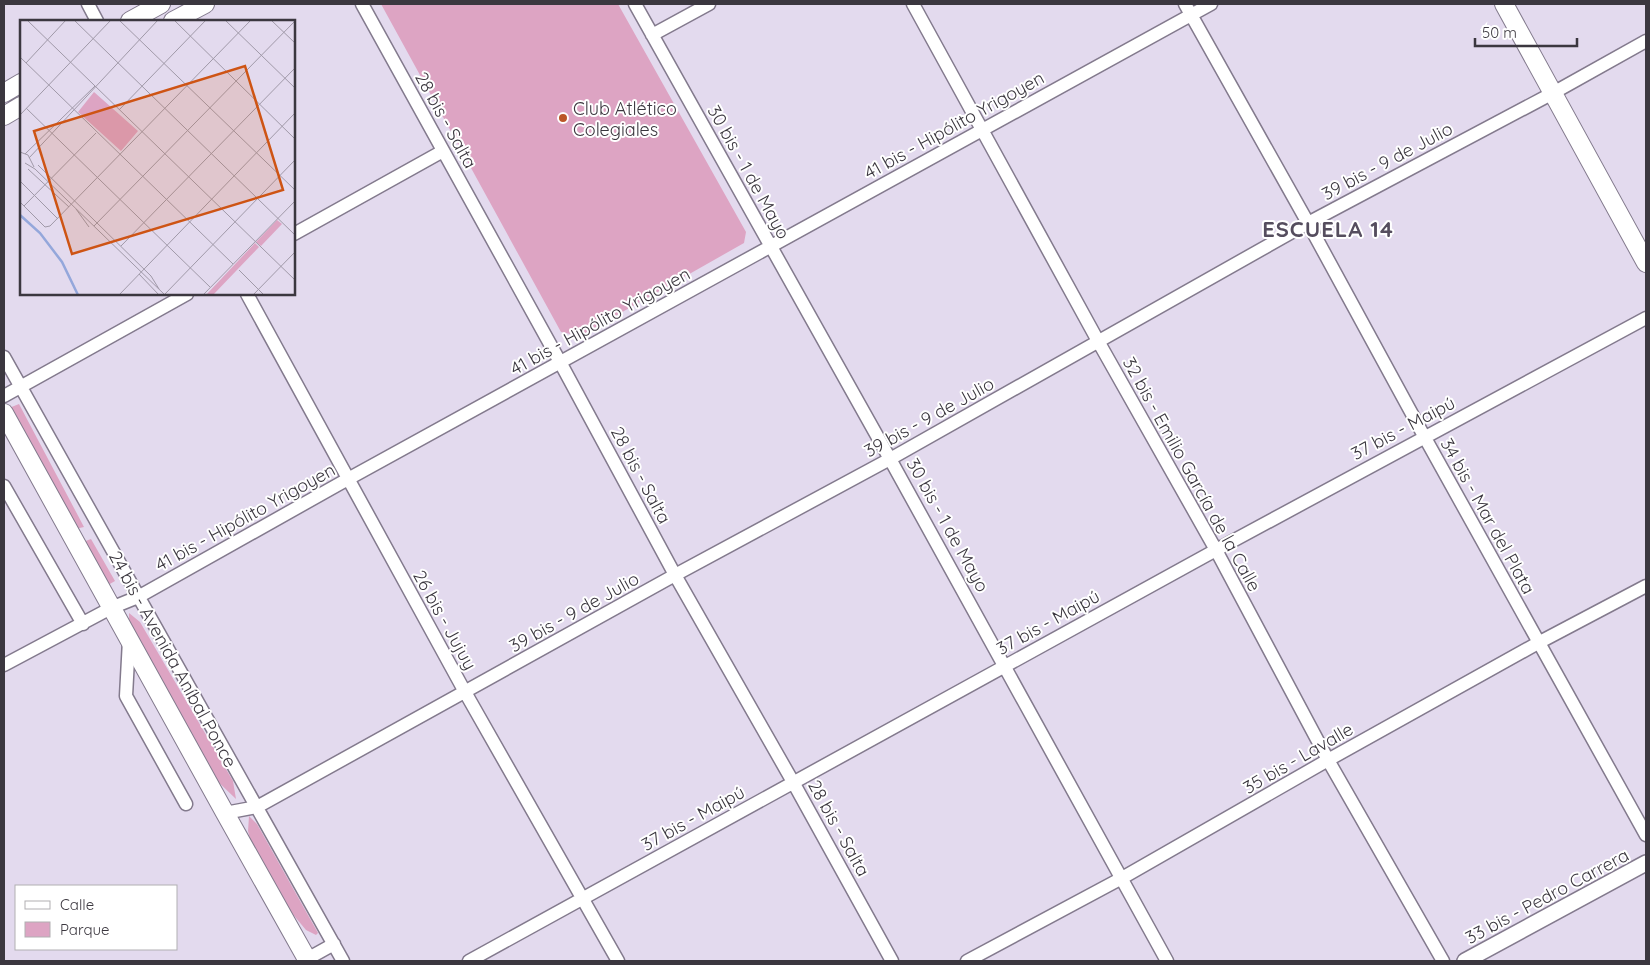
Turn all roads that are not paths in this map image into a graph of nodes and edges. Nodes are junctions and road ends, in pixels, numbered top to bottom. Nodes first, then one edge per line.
1 (88, 4) edge
2 (161, 4) edge
3 (205, 4) edge
4 (362, 4) edge
5 (635, 4) edge
6 (709, 4) edge
7 (913, 4) edge
8 (1211, 4) edge
9 (1504, 4) edge
10 (1188, 9) edge
11 (96, 20) edge
12 (132, 20) edge
13 (175, 20) edge
14 (652, 35) junction
15 (1646, 41) edge
16 (20, 84) edge
17 (4, 93) edge
18 (1553, 93) junction
19 (20, 107) edge
20 (4, 116) edge
21 (981, 131) junction
22 (443, 151) junction
23 (1308, 222) junction
24 (295, 233) edge
25 (771, 247) junction
26 (1646, 263) edge
27 (185, 295) edge
28 (248, 295) edge
29 (1646, 318) edge
30 (1098, 341) junction
31 (4, 357) edge
32 (560, 362) junction
33 (21, 388) junction
34 (4, 396) edge
35 (4, 413) edge
36 (1424, 436) junction
37 (890, 459) junction
38 (348, 479) junction
39 (4, 486) edge
40 (1216, 550) junction
41 (675, 575) junction
42 (1646, 586) edge
43 (138, 597) junction
44 (111, 608) junction
45 (82, 624) junction
46 (129, 640) junction
47 (1538, 643) junction
48 (4, 665) edge
49 (1006, 666) junction
50 (465, 692) junction
51 (1328, 760) junction
52 (793, 782) junction
53 (186, 804) dead end
54 (257, 807) junction
55 (224, 813) junction
56 (1646, 835) edge
57 (1646, 863) edge
58 (1122, 878) junction
59 (583, 899) junction
60 (334, 944) junction
61 (308, 960) edge
62 (344, 961) edge
63 (469, 961) edge
64 (618, 961) edge
65 (892, 961) edge
66 (967, 961) edge
67 (1167, 961) edge
68 (1442, 961) edge
69 (1465, 961) edge

1 - 11 street
2 - 12 main road
3 - 13 main road
4 - 22 street, 28 bis - Salta
5 - 14 street, 30 bis - 1 de Mayo
6 - 14 street
7 - 21 street, 32 bis - Emilio García de la Calle
8 - 10 street, 41 bis - Hipólito Yrigoyen
9 - 18 main road
10 - 21 street, 41 bis - Hipólito Yrigoyen
10 - 23 street, 34 bis - Mar del Plata
14 - 25 street, 30 bis - 1 de Mayo
15 - 18 street, 39 bis - 9 de Julio
16 - 17 main road
18 - 23 street, 39 bis - 9 de Julio
18 - 26 main road
19 - 20 main road
21 - 25 street, 41 bis - Hipólito Yrigoyen
21 - 30 street, 32 bis - Emilio García de la Calle
22 - 24 street
22 - 32 street, 28 bis - Salta
23 - 30 street, 39 bis - 9 de Julio
23 - 36 street, 34 bis - Mar del Plata
25 - 32 street, 41 bis - Hipólito Yrigoyen
25 - 37 street, 30 bis - 1 de Mayo
27 - 33 street
28 - 38 street, 26 bis - Jujuy
29 - 36 street, 37 bis - Maipú
30 - 37 street, 39 bis - 9 de Julio
30 - 40 street, 32 bis - Emilio García de la Calle
31 - 33 street, 24 bis - Avenida Aníbal Ponce
32 - 38 street, 41 bis - Hipólito Yrigoyen
32 - 41 street, 28 bis - Salta
33 - 34 street
33 - 43 street, 24 bis - Avenida Aníbal Ponce
35 - 44 main road, 24 bis - Avenida Aníbal Ponce
36 - 40 street, 37 bis - Maipú
36 - 47 street, 34 bis - Mar del Plata
37 - 41 street, 39 bis - 9 de Julio
37 - 49 street, 30 bis - 1 de Mayo
38 - 43 street, 41 bis - Hipólito Yrigoyen
38 - 50 street, 26 bis - Jujuy
39 - 45 street
40 - 49 street, 37 bis - Maipú
40 - 51 street, 32 bis - Emilio García de la Calle
41 - 50 street, 39 bis - 9 de Julio
41 - 52 street, 28 bis - Salta
42 - 47 street, 35 bis - Lavalle
43 - 44 street, 41 bis - Hipólito Yrigoyen
43 - 54 street, 24 bis - Avenida Aníbal Ponce
44 - 45 street, 41 bis - Hipólito Yrigoyen
44 - 46 main road, 24 bis - Avenida Aníbal Ponce
45 - 48 street, 41 bis - Hipólito Yrigoyen
46 - 53 street, 24 bis - Avenida Aníbal Ponce
46 - 55 main road, 24 bis - Avenida Aníbal Ponce
47 - 51 street, 35 bis - Lavalle
47 - 56 street, 34 bis - Mar del Plata
49 - 52 street, 37 bis - Maipú
49 - 58 street, 30 bis - 1 de Mayo
50 - 54 street, 39 bis - 9 de Julio
50 - 59 street, 26 bis - Jujuy
51 - 58 street, 35 bis - Lavalle
51 - 68 street, 32 bis - Emilio García de la Calle
52 - 59 street, 37 bis - Maipú
52 - 65 street, 28 bis - Salta
54 - 55 street, 39 bis - 9 de Julio
54 - 60 street, 24 bis - Avenida Aníbal Ponce
55 - 61 main road, 24 bis - Avenida Aníbal Ponce
57 - 69 street, 33 bis - Pedro Carrera
58 - 66 street, 35 bis - Lavalle
58 - 67 street, 30 bis - 1 de Mayo
59 - 63 street, 37 bis - Maipú
59 - 64 street, 26 bis - Jujuy
60 - 61 street
60 - 62 street, 24 bis - Avenida Aníbal Ponce

